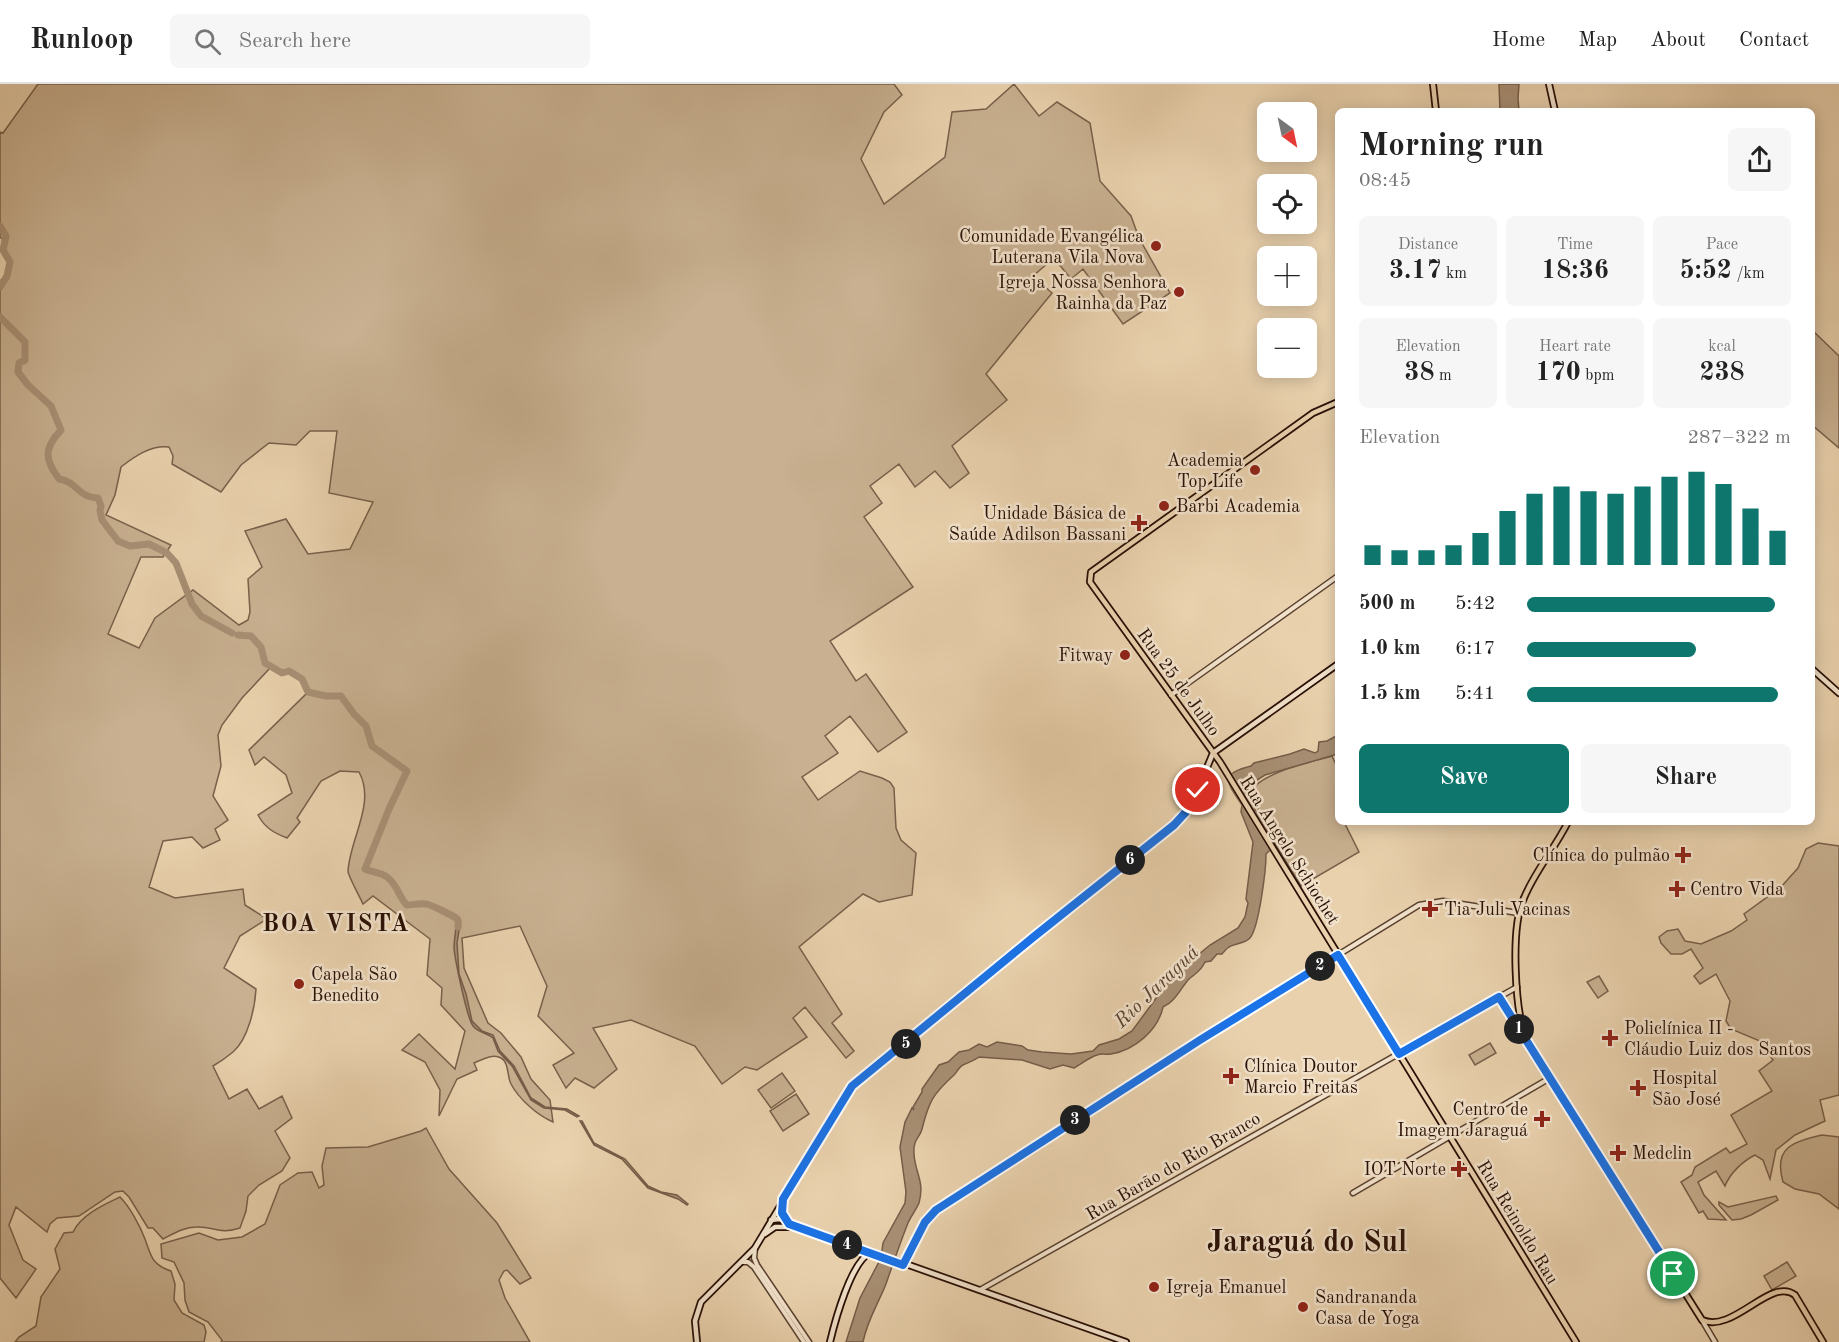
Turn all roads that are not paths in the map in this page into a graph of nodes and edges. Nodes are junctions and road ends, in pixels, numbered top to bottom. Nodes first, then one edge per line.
1 (1433, 84) edge
2 (1550, 84) edge
3 (1436, 108) edge
4 (1554, 108) edge
5 (1335, 403) edge
6 (1335, 578) edge
7 (1335, 666) edge
8 (1815, 672) edge
9 (1839, 693) edge
10 (1171, 695) junction
11 (1214, 753) junction
12 (1566, 825) edge
13 (1518, 914) junction
14 (1338, 955) junction
15 (1518, 986) junction
16 (1499, 997) junction
17 (1526, 1040) junction
18 (1399, 1054) junction
19 (1550, 1078) junction
20 (1450, 1137) junction
21 (1353, 1194) dead end
22 (783, 1199) junction
23 (771, 1220) junction
24 (789, 1224) junction
25 (799, 1228) junction
26 (760, 1239) junction
27 (851, 1246) junction
28 (755, 1248) junction
29 (872, 1254) junction
30 (859, 1262) junction
31 (741, 1263) junction
32 (901, 1264) junction
33 (998, 1281) junction
34 (978, 1291) junction
35 (994, 1296) junction
36 (1702, 1320) junction
37 (697, 1342) edge
38 (804, 1342) edge
39 (809, 1342) edge
40 (830, 1342) edge
41 (1126, 1342) edge
42 (1576, 1342) edge
43 (1715, 1342) edge
44 (1823, 1342) edge

1 - 3 main road
2 - 4 main road
5 - 10 main road, Rua 25 de Julho
6 - 10 street
7 - 11 main road
8 - 9 main road
10 - 11 main road, Rua 25 de Julho
11 - 14 main road, Rua Angelo Schiochet
11 - 22 main road, Rua 25 de Julho
12 - 13 main road
13 - 14 street
13 - 15 main road
14 - 18 main road, Rua Angelo Schiochet
14 - 32 street
15 - 16 street, Rua Barão do Rio Branco
15 - 17 main road
16 - 17 street
16 - 18 street, Rua Barão do Rio Branco
17 - 19 main road
18 - 20 main road, Rua Reinoldo Rau
18 - 33 street, Rua Barão do Rio Branco
19 - 20 street
19 - 36 main road
20 - 21 street
20 - 42 main road, Rua Reinoldo Rau
22 - 23 main road, Rua 25 de Julho
22 - 24 main road
23 - 24 main road
23 - 26 main road, Rua 25 de Julho
24 - 25 main road
25 - 26 main road
25 - 27 main road
26 - 28 main road, Rua 25 de Julho
27 - 29 main road
27 - 30 main road
28 - 31 main road, Rua 25 de Julho
28 - 39 street
29 - 30 main road
29 - 32 main road
30 - 40 main road
31 - 37 main road, Rua 25 de Julho
31 - 38 street
32 - 34 main road
33 - 34 street, Rua Barão do Rio Branco
33 - 35 street
34 - 35 main road
35 - 41 main road
36 - 43 street
36 - 44 main road

